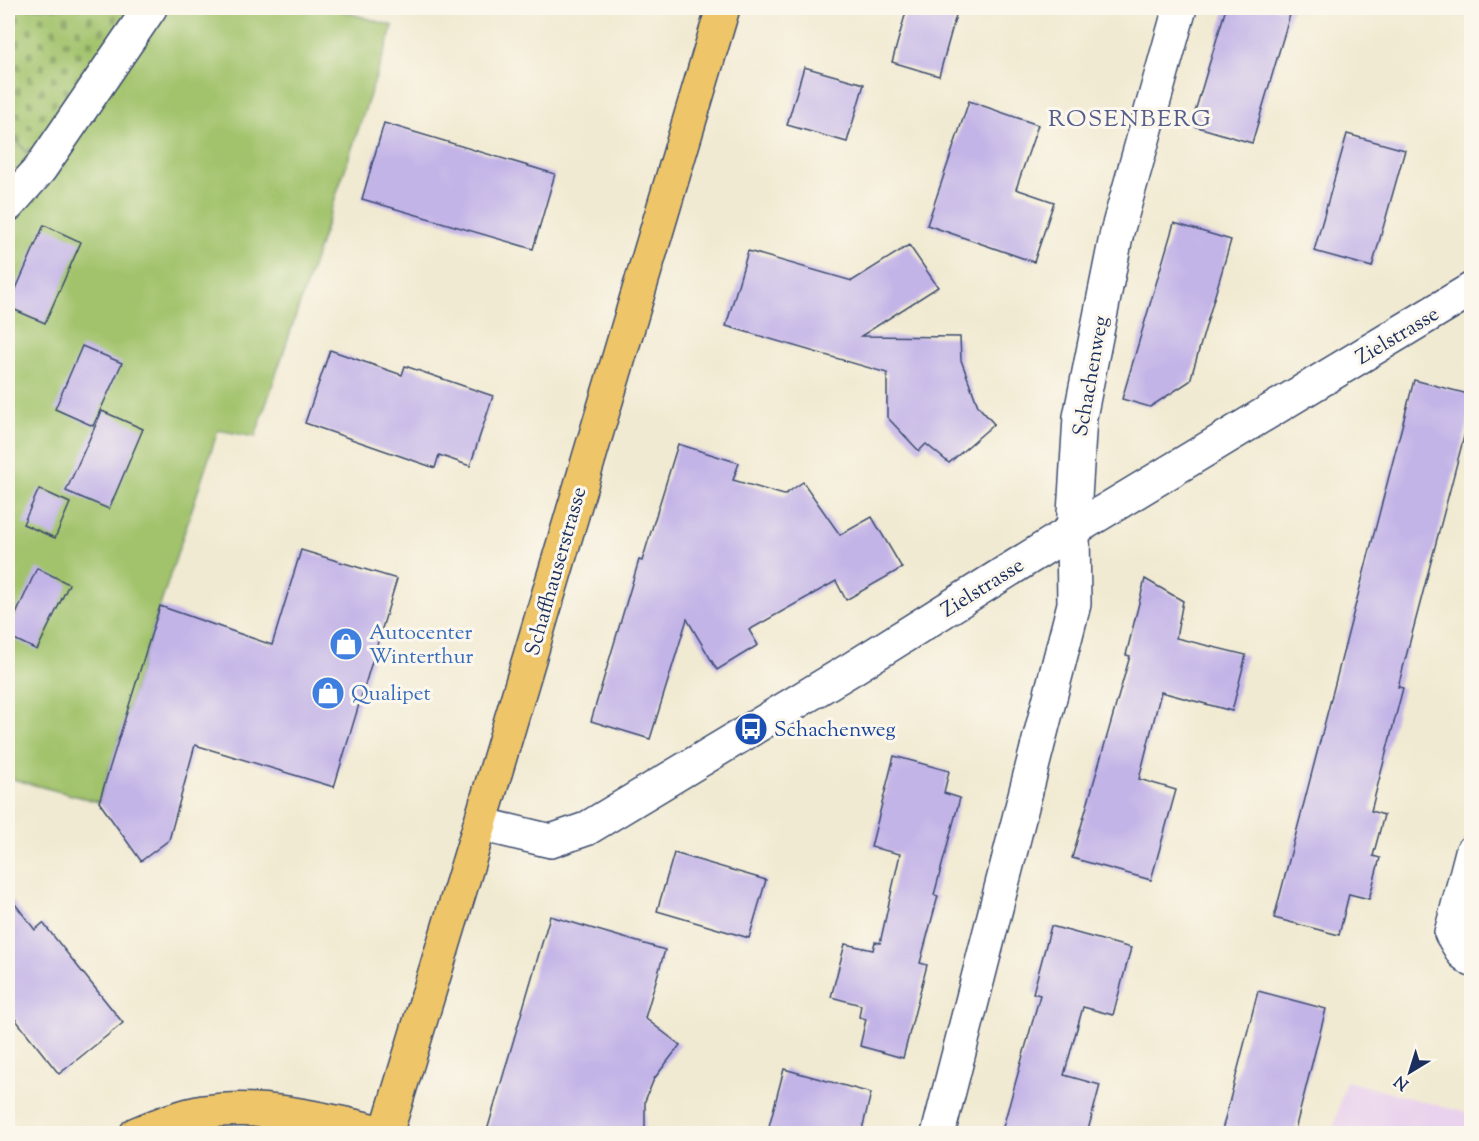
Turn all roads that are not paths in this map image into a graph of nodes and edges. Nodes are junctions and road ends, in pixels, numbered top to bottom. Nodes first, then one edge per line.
1 (150, 8) edge
2 (723, 8) edge
3 (1180, 8) edge
4 (8, 205) edge
5 (1472, 289) edge
6 (1073, 530) junction
7 (480, 824) junction
8 (1472, 852) edge
9 (1472, 960) edge
10 (386, 1133) edge
11 (136, 1134) edge
12 (938, 1134) edge

1 - 4 street
2 - 7 main road, Schaffhauserstrasse
3 - 6 street, Schachenweg
5 - 6 street, Zielstrasse
6 - 7 street, Zielstrasse
6 - 12 street, Schachenweg
7 - 10 main road, Schaffhauserstrasse
8 - 9 street
10 - 11 main road

